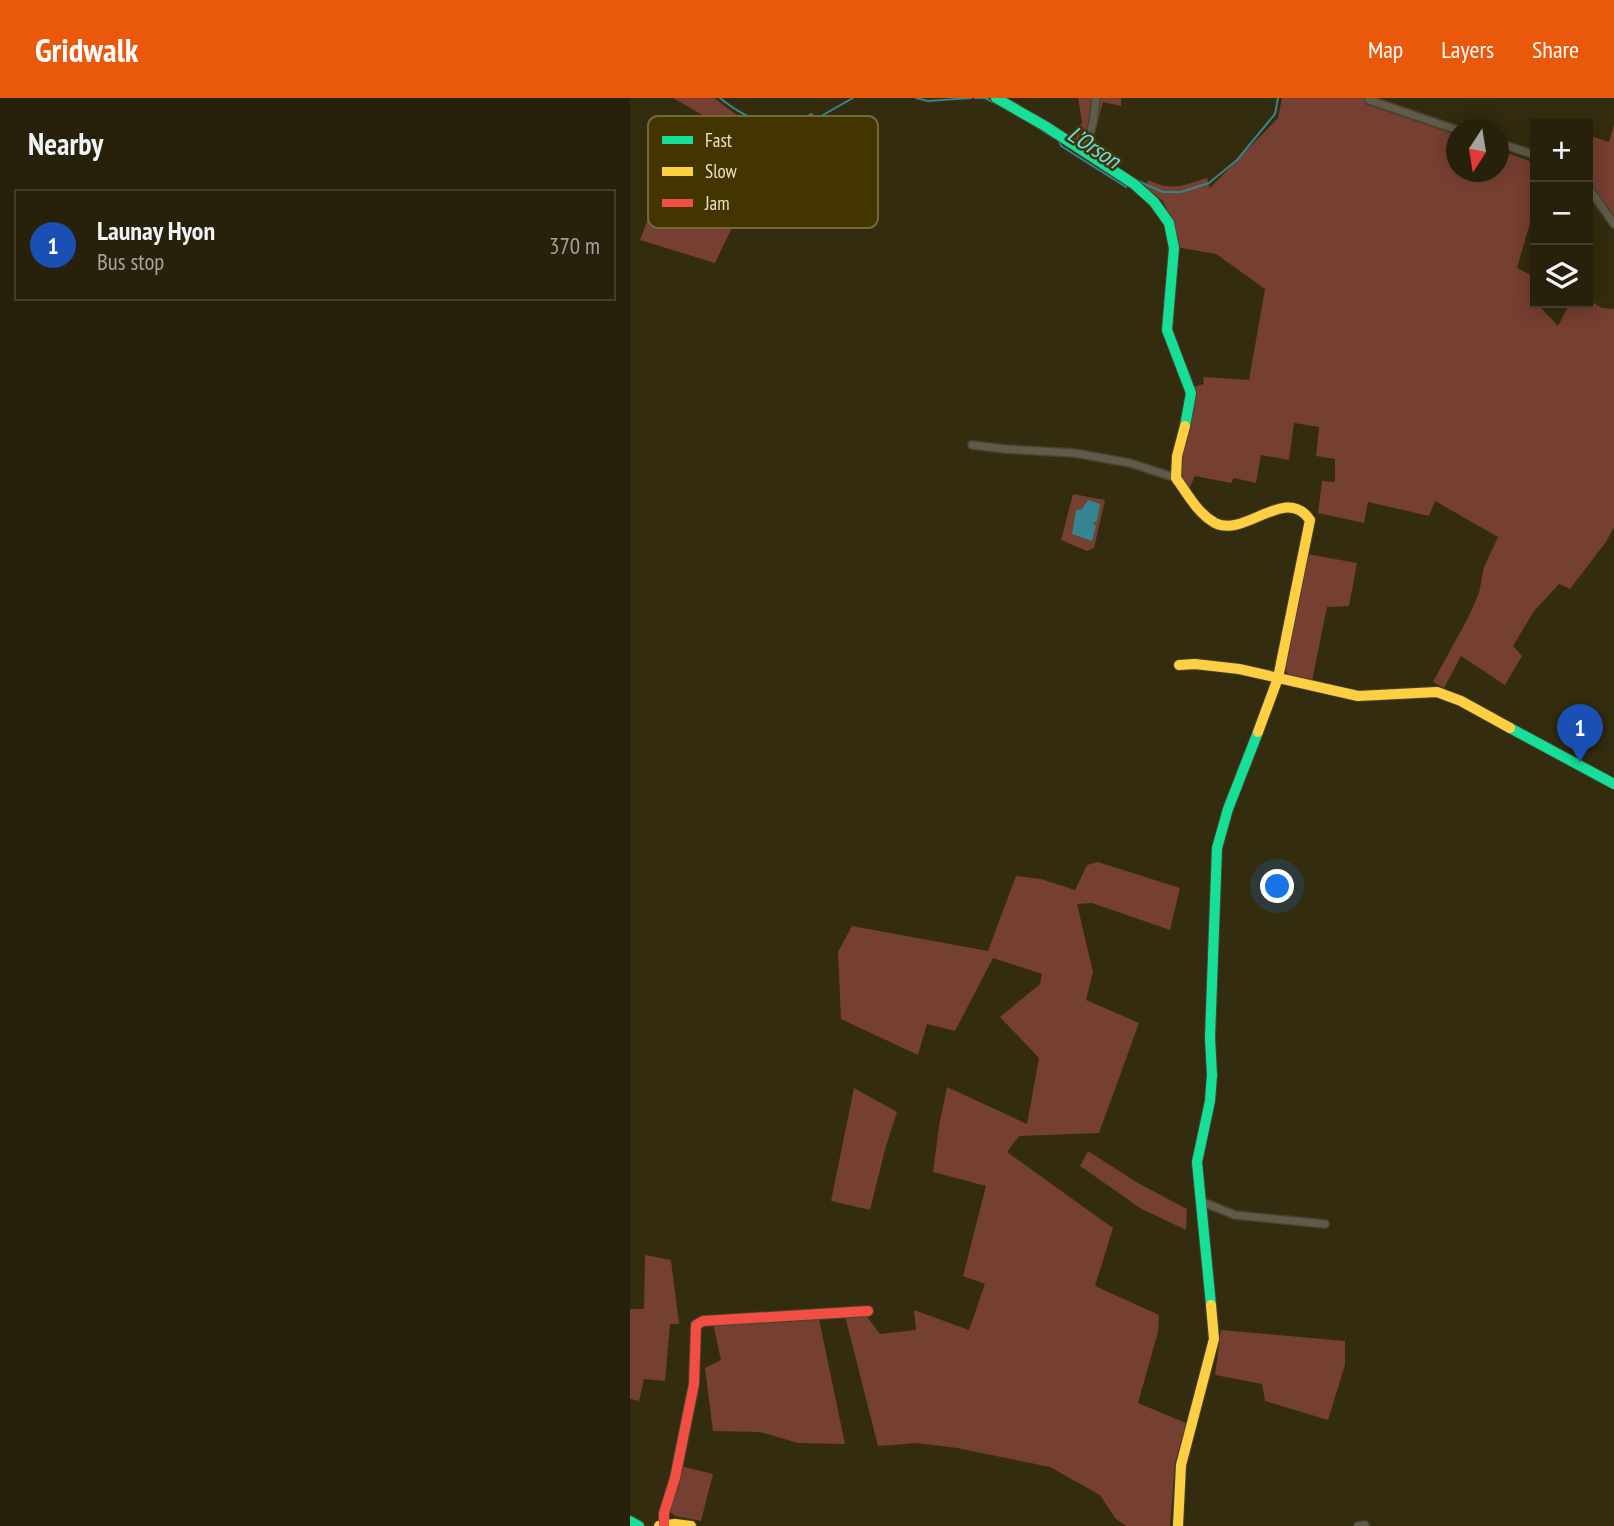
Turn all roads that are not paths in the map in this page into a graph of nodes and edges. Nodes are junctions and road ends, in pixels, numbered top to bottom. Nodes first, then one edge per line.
1 (996, 98) edge
2 (1096, 98) edge
3 (1369, 98) edge
4 (1446, 126) edge
5 (1509, 146) edge
6 (1084, 153) junction
7 (1530, 153) edge
8 (1593, 194) edge
9 (1614, 224) edge
10 (972, 445) dead end
11 (1176, 478) junction
12 (1179, 665) dead end
13 (1278, 678) junction
14 (1614, 784) edge
15 (1200, 1201) junction
16 (1325, 1224) dead end
17 (868, 1311) dead end
18 (630, 1521) edge
19 (661, 1525) edge
20 (1366, 1525) edge
21 (639, 1526) edge
22 (691, 1526) edge
23 (1178, 1526) edge
24 (1359, 1526) edge

1 - 6 street
2 - 6 street
3 - 4 street
5 - 7 street
6 - 11 street
8 - 9 street
10 - 11 street
11 - 13 street
12 - 13 street
13 - 14 street
13 - 15 street
15 - 16 street
15 - 23 street
17 - 19 street
18 - 21 street
19 - 22 street
20 - 24 street

